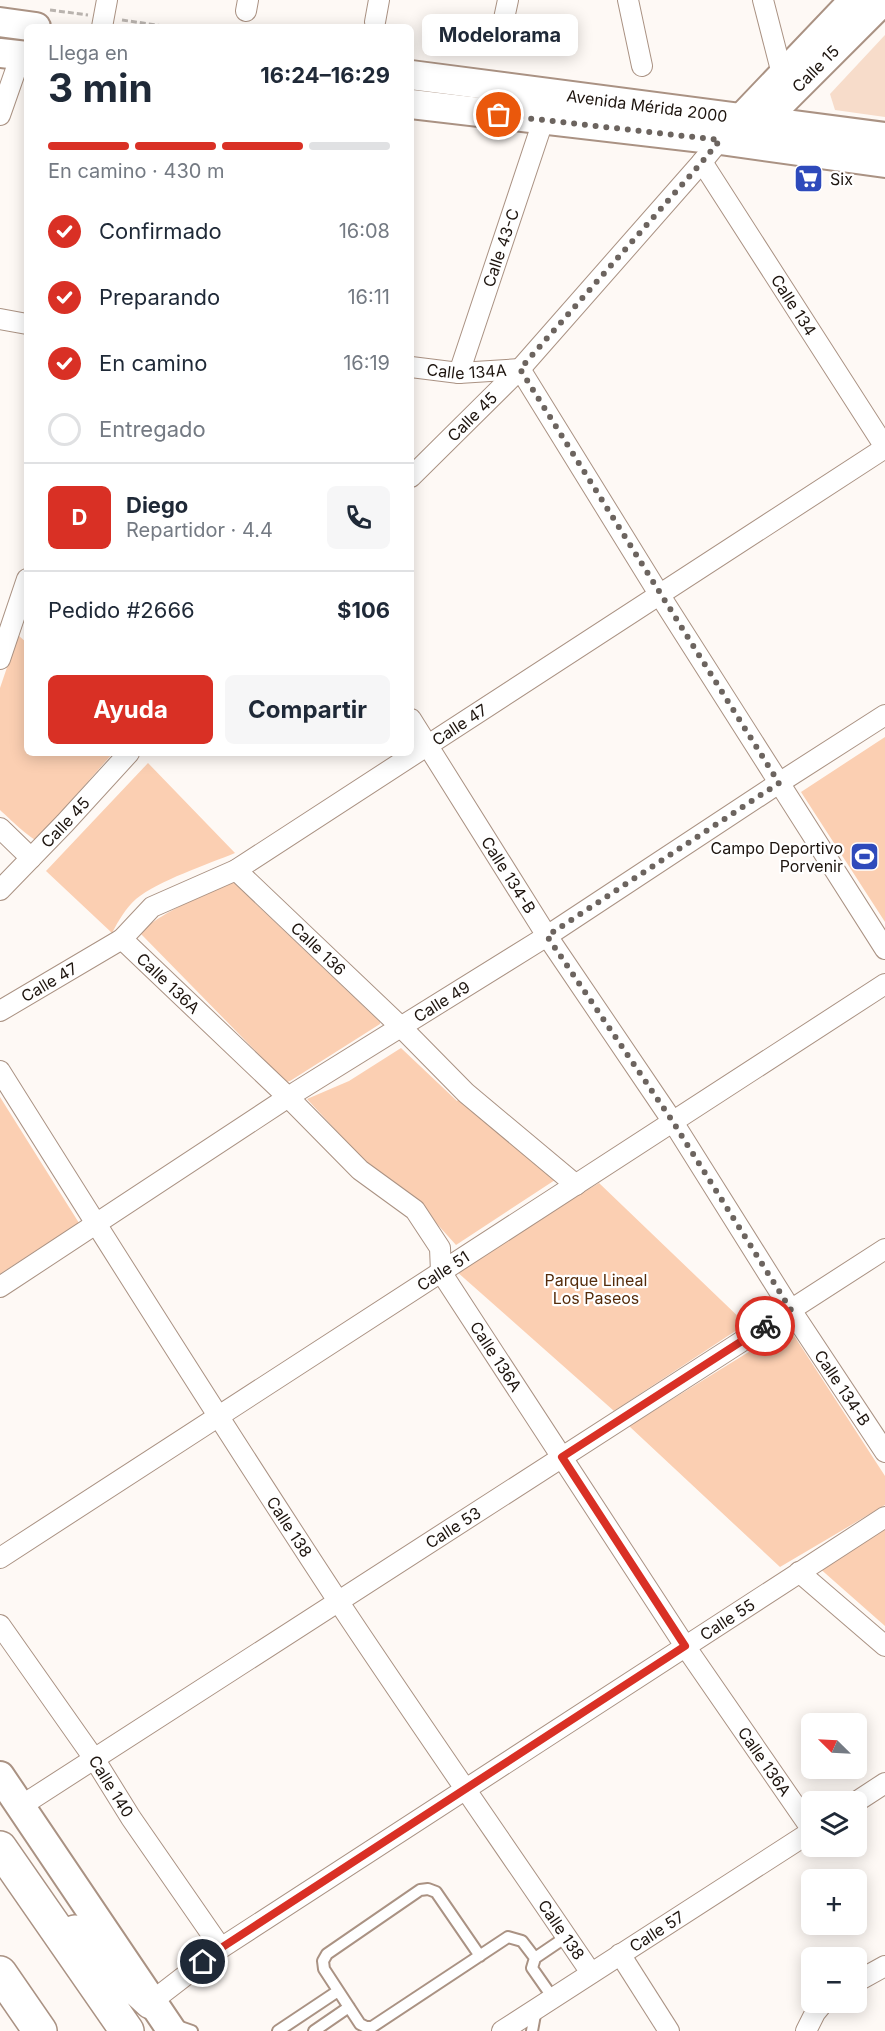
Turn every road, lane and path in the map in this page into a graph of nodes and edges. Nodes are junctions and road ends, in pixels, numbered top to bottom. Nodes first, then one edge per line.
1 (107, 0) edge
2 (379, 0) edge
3 (508, 0) edge
4 (628, 0) edge
5 (763, 0) edge
6 (854, 0) edge
7 (884, 0) edge
8 (0, 22) edge
9 (375, 22) dead end
10 (103, 24) edge
11 (24, 25) edge
12 (499, 42) dead end
13 (16, 55) edge
14 (642, 66) dead end
15 (816, 69) junction
16 (782, 74) junction
17 (414, 75) edge
18 (414, 104) edge
19 (0, 115) edge
20 (543, 121) junction
21 (755, 128) junction
22 (834, 129) junction
23 (885, 137) edge
24 (720, 140) junction
25 (702, 162) junction
26 (885, 163) edge
27 (0, 319) edge
28 (24, 323) edge
29 (414, 367) edge
30 (520, 369) junction
31 (459, 373) junction
32 (885, 447) edge
33 (414, 474) edge
34 (24, 588) edge
35 (659, 594) junction
36 (0, 659) edge
37 (885, 715) edge
38 (414, 724) edge
39 (427, 747) junction
40 (414, 755) edge
41 (126, 756) edge
42 (413, 756) edge
43 (779, 783) junction
44 (0, 828) edge
45 (32, 858) junction
46 (236, 870) junction
47 (0, 890) edge
48 (547, 936) junction
49 (122, 939) junction
50 (885, 949) edge
51 (885, 984) edge
52 (0, 1011) edge
53 (400, 1027) junction
54 (0, 1071) edge
55 (290, 1099) junction
56 (673, 1122) junction
57 (576, 1185) junction
58 (96, 1225) junction
59 (885, 1249) edge
60 (441, 1272) junction
61 (0, 1287) edge
62 (791, 1310) junction
63 (219, 1416) junction
64 (885, 1452) edge
65 (562, 1457) junction
66 (885, 1517) edge
67 (0, 1557) edge
68 (799, 1572) junction
69 (338, 1601) junction
70 (0, 1625) edge
71 (685, 1646) junction
72 (885, 1646) edge
73 (95, 1760) junction
74 (0, 1776) edge
75 (885, 1783) edge
76 (464, 1789) junction
77 (867, 1795) edge
78 (21, 1806) junction
79 (801, 1814) edge
80 (801, 1837) edge
81 (0, 1848) edge
82 (24, 1881) junction
83 (566, 1937) junction
84 (221, 1948) junction
85 (620, 1954) junction
86 (480, 1956) junction
87 (535, 1958) junction
88 (885, 1966) edge
89 (0, 1973) edge
90 (591, 1973) junction
91 (867, 1976) edge
92 (338, 1991) junction
93 (553, 1998) junction
94 (349, 2007) junction
95 (536, 2009) junction
96 (815, 2013) edge
97 (163, 2018) edge
98 (40, 2031) edge
99 (127, 2031) edge
100 (192, 2031) edge
101 (278, 2031) edge
102 (314, 2031) edge
103 (502, 2031) edge
104 (532, 2031) edge
105 (669, 2031) edge
106 (806, 2031) edge

1 - 10 street
2 - 9 street
3 - 12 street
4 - 14 street
5 - 16 street
6 - 16 main road, Calle 15
7 - 15 main road, Calle 15
8 - 11 main road
13 - 19 street
15 - 21 main road, Calle 15
15 - 22 main road
16 - 21 main road, Calle 15
17 - 21 main road, Avenida Mérida 2000
18 - 20 main road, Avenida Mérida 2000
20 - 24 main road, Avenida Mérida 2000
20 - 31 street, Calle 43-C
21 - 22 main road, Avenida Mérida 2000
21 - 24 main road, Avenida Mérida 2000
21 - 26 main road, Avenida Mérida 2000
22 - 23 main road, Avenida Mérida 2000
24 - 25 street, Calle 45
25 - 30 street, Calle 45
25 - 32 street, Calle 134
27 - 28 street
29 - 31 street, Calle 134A
30 - 31 street, Calle 134A
30 - 33 street, Calle 45
30 - 35 street, Calle 134A
32 - 35 street, Calle 47
34 - 36 street
35 - 39 street, Calle 47
35 - 43 street, Calle 134A
37 - 43 street, Calle 49
38 - 39 street, Calle 134-B
39 - 40 street, Calle 47
39 - 48 street, Calle 134-B
41 - 45 street, Calle 45
42 - 46 street, Calle 47
43 - 48 street, Calle 49
43 - 50 street, Calle 134A
44 - 45 street
45 - 47 street, Calle 45
46 - 49 street, Calle 47
46 - 53 street, Calle 136
48 - 53 street, Calle 49
48 - 56 street, Calle 134-B
49 - 52 street, Calle 47
49 - 55 street, Calle 136A
51 - 56 street, Calle 51
53 - 55 street, Calle 49
53 - 57 street, Calle 136
54 - 58 street, Calle 138
55 - 58 street, Calle 49
55 - 60 street, Calle 136A
56 - 57 street, Calle 51
56 - 62 street, Calle 134-B
57 - 60 street, Calle 51
58 - 61 street, Calle 49
58 - 63 street, Calle 138
59 - 62 street, Calle 53
60 - 63 street, Calle 51
60 - 65 street, Calle 136A
62 - 64 street, Calle 134-B
62 - 65 street, Calle 53
63 - 67 street, Calle 51
63 - 69 street, Calle 138
65 - 69 street, Calle 53
65 - 71 street, Calle 136A
66 - 68 street, Calle 55
68 - 71 street, Calle 55
68 - 72 street
69 - 73 street, Calle 53
69 - 76 street, Calle 138
70 - 73 street, Calle 140
71 - 76 street, Calle 55
71 - 79 street, Calle 136A
73 - 78 street, Calle 53
73 - 84 street, Calle 140
74 - 78 main road
75 - 77 street
76 - 83 street, Calle 138
76 - 84 street, Calle 55
78 - 97 main road
80 - 85 street, Calle 57
81 - 82 highway
82 - 97 highway
82 - 99 highway
83 - 87 lane
83 - 90 street, Calle 138
84 - 97 street, Calle 55
85 - 90 street, Calle 57
85 - 105 street
86 - 87 lane
86 - 92 lane
86 - 94 lane
87 - 93 lane
88 - 91 street
89 - 98 highway
90 - 93 street, Calle 57
92 - 94 lane
92 - 101 lane
93 - 95 street, Calle 57
94 - 102 lane
95 - 103 street, Calle 57
95 - 104 lane
96 - 106 street
97 - 100 lane

